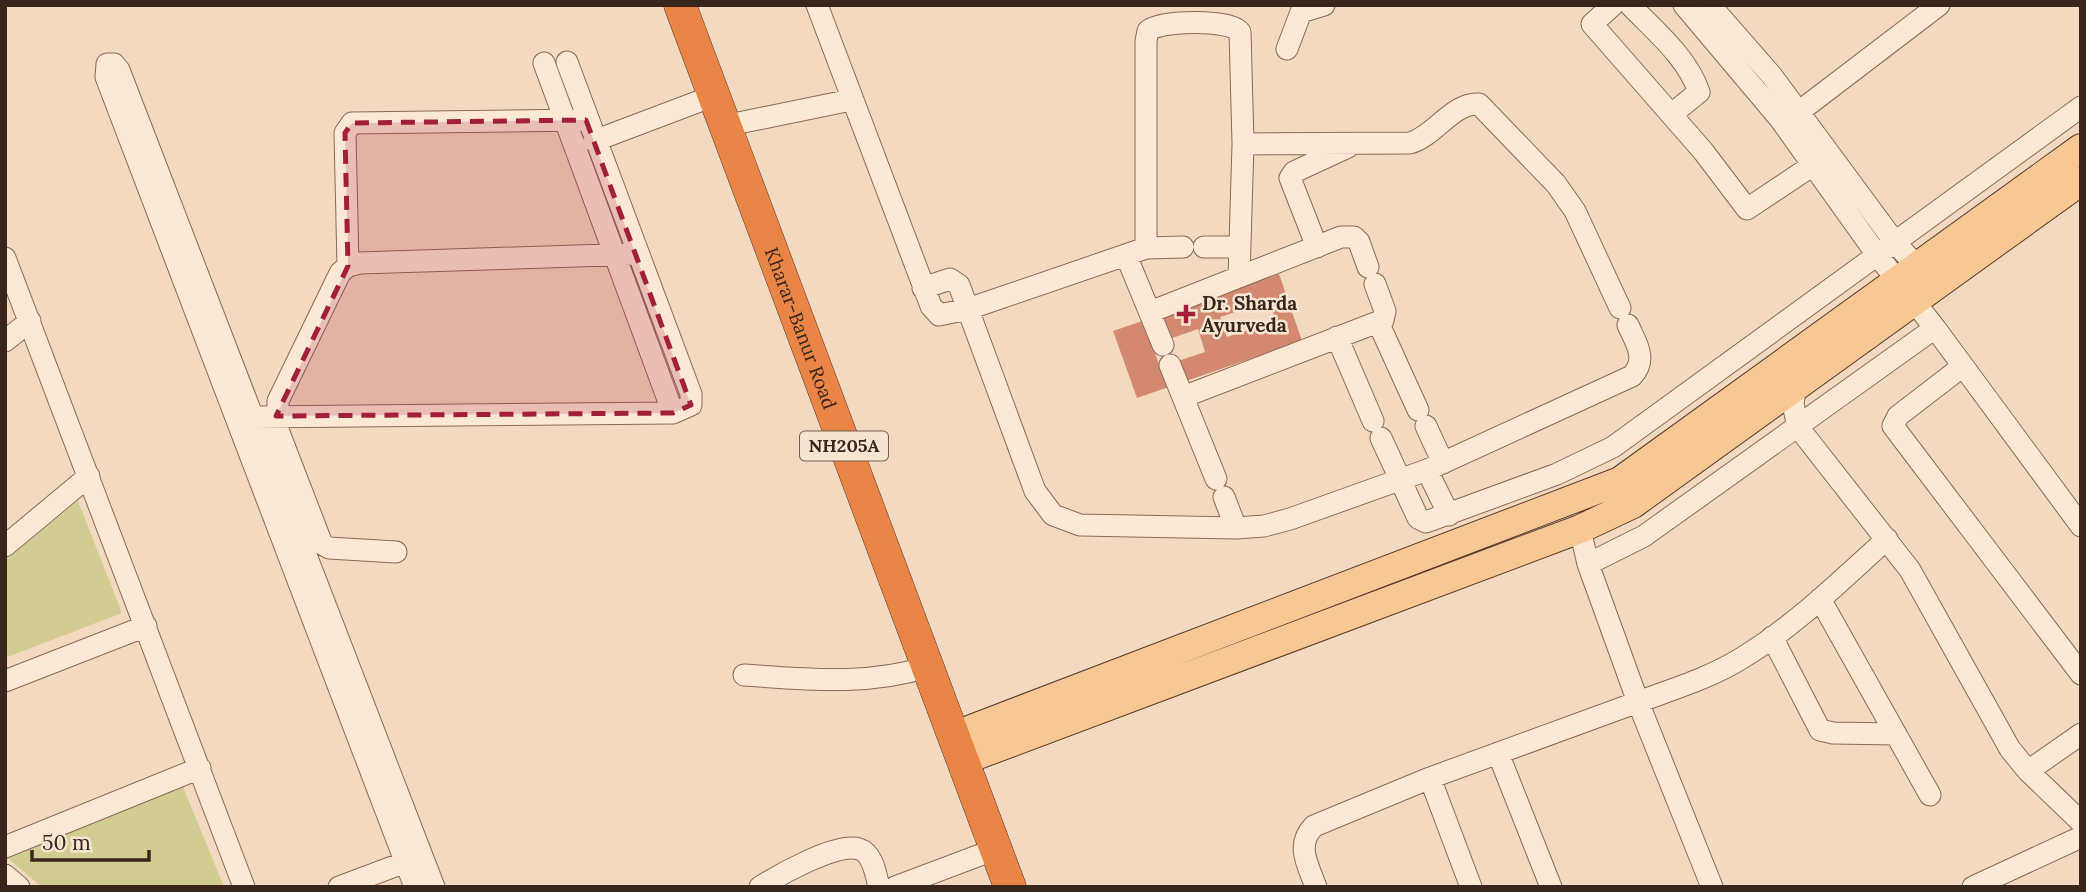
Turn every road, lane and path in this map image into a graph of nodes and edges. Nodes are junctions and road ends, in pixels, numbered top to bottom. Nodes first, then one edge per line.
1 (680, 5) edge
2 (817, 5) edge
3 (1324, 5) edge
4 (1613, 5) edge
5 (1630, 5) edge
6 (1684, 5) edge
7 (1710, 5) edge
8 (1931, 7) edge
9 (1287, 49) dead end
10 (566, 62) dead end
11 (544, 63) dead end
12 (713, 96) junction
13 (850, 100) junction
14 (2081, 107) edge
15 (1800, 111) junction
16 (1672, 114) junction
17 (586, 120) junction
18 (565, 122) junction
19 (724, 126) junction
20 (594, 141) junction
21 (1242, 144) junction
22 (1353, 144) junction
23 (2081, 148) edge
24 (1813, 165) junction
25 (2081, 181) edge
26 (1894, 241) junction
27 (1183, 247) dead end
28 (1204, 247) dead end
29 (1239, 247) junction
30 (1317, 247) junction
31 (1136, 251) junction
32 (628, 256) junction
33 (1878, 256) junction
34 (5, 258) edge
35 (348, 266) junction
36 (189, 271) junction
37 (1239, 277) junction
38 (1917, 284) junction
39 (923, 288) junction
40 (968, 309) junction
41 (1150, 312) junction
42 (30, 321) junction
43 (1378, 322) junction
44 (1935, 328) junction
45 (1337, 337) junction
46 (5, 341) edge
47 (1963, 366) junction
48 (1795, 390) junction
49 (1183, 397) junction
50 (253, 416) junction
51 (275, 416) junction
52 (1798, 427) junction
53 (1435, 467) junction
54 (89, 476) junction
55 (1399, 481) junction
56 (1449, 515) junction
57 (2081, 526) edge
58 (1237, 528) junction
59 (1580, 529) junction
60 (1887, 539) junction
61 (5, 546) edge
62 (396, 552) dead end
63 (1588, 564) junction
64 (1821, 599) junction
65 (146, 626) junction
66 (1772, 637) junction
67 (927, 667) junction
68 (2081, 674) edge
69 (744, 675) dead end
70 (5, 681) edge
71 (1639, 702) junction
72 (1896, 734) junction
73 (2081, 734) edge
74 (957, 748) junction
75 (1497, 752) junction
76 (200, 768) junction
77 (2028, 771) junction
78 (1430, 778) junction
79 (1930, 795) dead end
80 (2081, 822) edge
81 (2081, 837) edge
82 (5, 847) edge
83 (996, 849) junction
84 (414, 859) junction
85 (5, 875) edge
86 (19, 887) edge
87 (244, 887) edge
88 (339, 887) edge
89 (415, 887) edge
90 (434, 887) edge
91 (760, 887) edge
92 (879, 887) edge
93 (895, 887) edge
94 (1010, 887) edge
95 (1316, 887) edge
96 (1471, 887) edge
97 (1552, 887) edge
98 (1712, 887) edge
99 (1973, 887) edge

1 - 12 highway, Kharar-Banur Road / NH205A
2 - 13 street
3 - 9 street
4 - 16 street
5 - 16 street
6 - 24 street
7 - 15 street
8 - 15 street
10 - 17 street
11 - 18 street
12 - 19 highway, Kharar-Banur Road / NH205A
12 - 20 street
13 - 19 street
13 - 39 street
14 - 26 street
15 - 26 street
16 - 24 street
17 - 18 street
17 - 20 street
18 - 32 street
18 - 35 street
19 - 67 highway, Kharar-Banur Road / NH205A
20 - 32 street
21 - 22 street
21 - 29 street
21 - 31 street
22 - 30 street
22 - 53 street
23 - 38 main road
24 - 33 street
25 - 38 main road
26 - 33 street
26 - 38 street
27 - 31 street
28 - 29 street
29 - 37 street
30 - 37 street
30 - 43 street
31 - 40 street
31 - 41 street
32 - 35 street
32 - 51 street
33 - 38 street
33 - 56 street
34 - 42 street
35 - 51 street
36 - 36 street
36 - 50 street
36 - 84 street
37 - 41 street
38 - 44 street
38 - 48 main road
38 - 74 main road
39 - 40 street
39 - 40 street
40 - 58 street
41 - 49 street
42 - 46 street
42 - 54 street
43 - 45 street
43 - 53 street
44 - 47 street
44 - 52 street
45 - 49 street
45 - 55 street
47 - 57 street
47 - 68 street
48 - 52 street
48 - 59 main road
49 - 58 street
50 - 51 street
50 - 84 street
51 - 62 street
52 - 60 street
52 - 63 street
53 - 55 street
53 - 56 street
54 - 61 street
54 - 65 street
55 - 56 street
55 - 58 street
59 - 63 street
59 - 74 main road
60 - 64 street
60 - 77 street
63 - 71 street
64 - 66 street
64 - 72 street
65 - 70 street
65 - 76 street
66 - 71 street
66 - 72 street
67 - 69 street
67 - 74 highway, Kharar-Banur Road / NH205A
71 - 75 street
71 - 98 street
72 - 79 street
73 - 77 street
74 - 83 highway, Kharar-Banur Road / NH205A
75 - 78 street
75 - 97 street
76 - 82 street
76 - 87 street
77 - 80 street
78 - 95 street
78 - 96 street
81 - 99 street
83 - 93 street
83 - 94 highway, Kharar-Banur Road / NH205A
84 - 88 street
84 - 89 street
84 - 90 street
85 - 86 street
91 - 92 street

